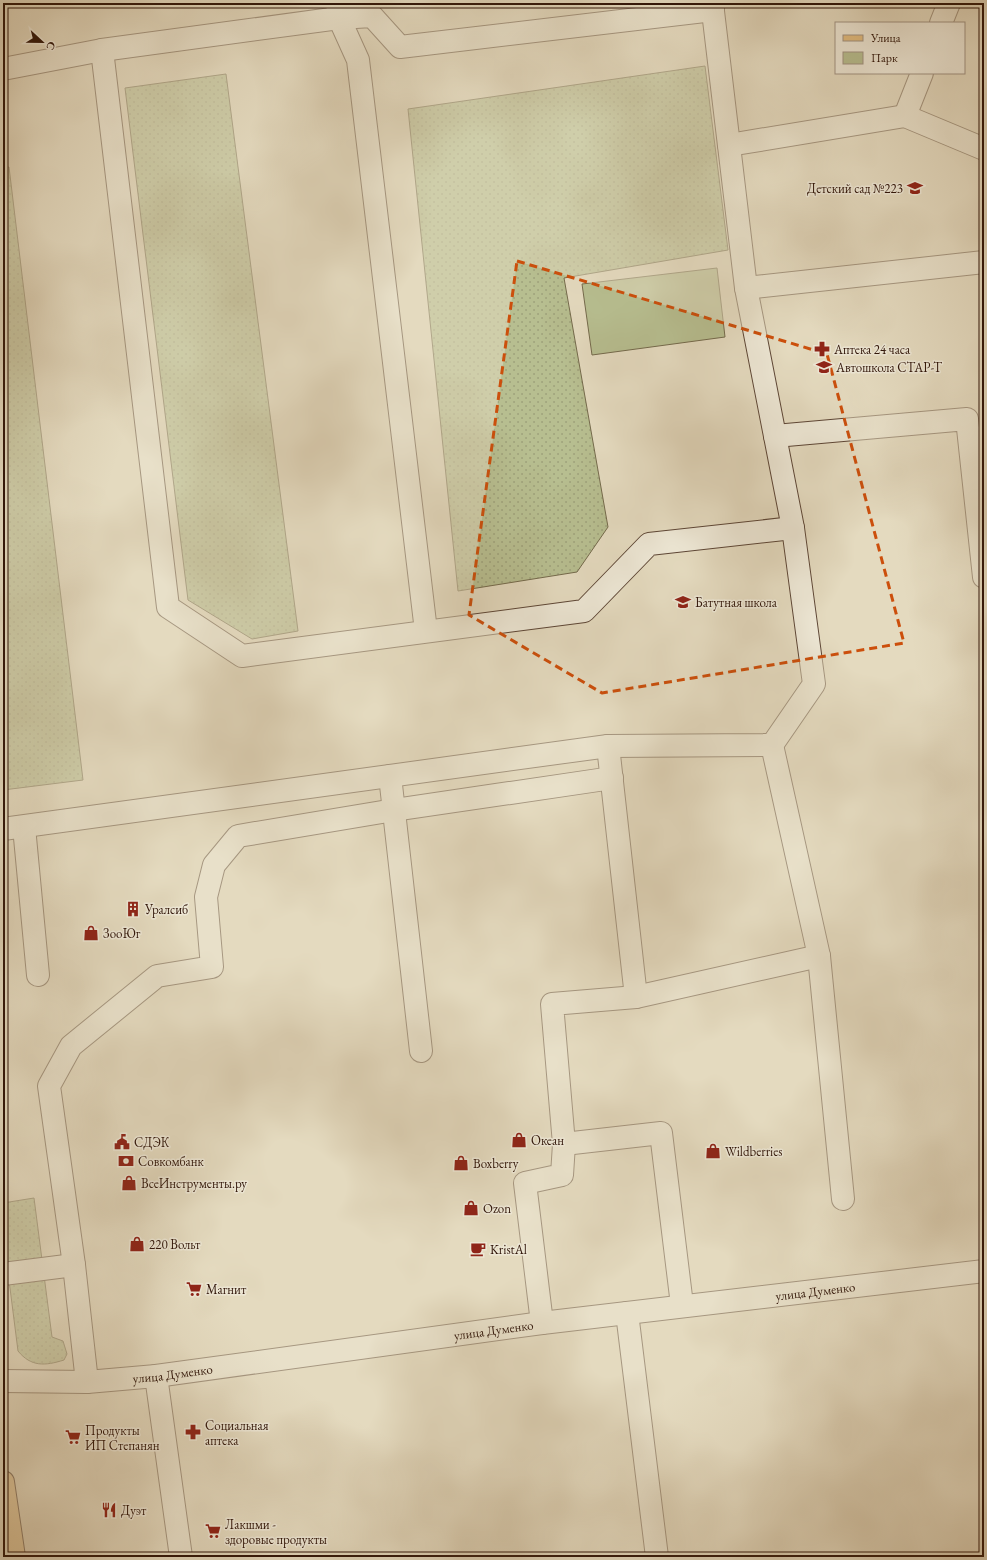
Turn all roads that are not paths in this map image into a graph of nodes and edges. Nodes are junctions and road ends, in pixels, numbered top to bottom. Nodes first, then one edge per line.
1 (949, 3) edge
2 (712, 7) edge
3 (372, 9) edge
4 (338, 11) edge
5 (941, 22) edge
6 (102, 50) junction
7 (3, 69) edge
8 (922, 74) edge
9 (905, 116) junction
10 (729, 144) junction
11 (984, 149) edge
12 (984, 262) edge
13 (746, 288) junction
14 (976, 418) edge
15 (775, 436) junction
16 (793, 528) junction
17 (984, 577) edge
18 (426, 632) junction
19 (608, 746) junction
20 (772, 746) junction
21 (390, 776) junction
22 (612, 778) junction
23 (394, 810) junction
24 (13, 828) edge
25 (820, 956) junction
26 (38, 975) dead end
27 (636, 997) junction
28 (421, 1051) dead end
29 (564, 1144) junction
30 (843, 1199) dead end
31 (74, 1265) junction
32 (984, 1270) edge
33 (3, 1274) edge
34 (682, 1305) junction
35 (627, 1313) junction
36 (542, 1323) junction
37 (156, 1376) junction
38 (3, 1381) edge
39 (87, 1382) junction
40 (3, 1482) edge
41 (14, 1557) edge
42 (181, 1557) edge
43 (657, 1557) edge

1 - 5 street
2 - 3 street
2 - 10 street
3 - 4 street
4 - 6 street
4 - 18 street
6 - 7 street
6 - 18 street
8 - 9 street
9 - 10 street
9 - 11 street
10 - 13 street
12 - 13 street
13 - 15 street
14 - 15 street
14 - 17 street
15 - 16 street
16 - 18 street
16 - 20 street
19 - 20 street
19 - 21 street
19 - 22 street
20 - 25 street
21 - 23 street
21 - 24 street
22 - 23 street
22 - 27 street
23 - 28 street
23 - 31 street
24 - 26 street
25 - 27 street
25 - 30 street
27 - 29 street
29 - 34 street
29 - 36 street
31 - 33 street
31 - 39 street
32 - 34 street, улица Думенко
34 - 35 street, улица Думенко
35 - 36 street, улица Думенко
35 - 43 street
36 - 37 street, улица Думенко
37 - 39 street, улица Думенко
37 - 42 street
38 - 39 street, улица Думенко
40 - 41 main road

